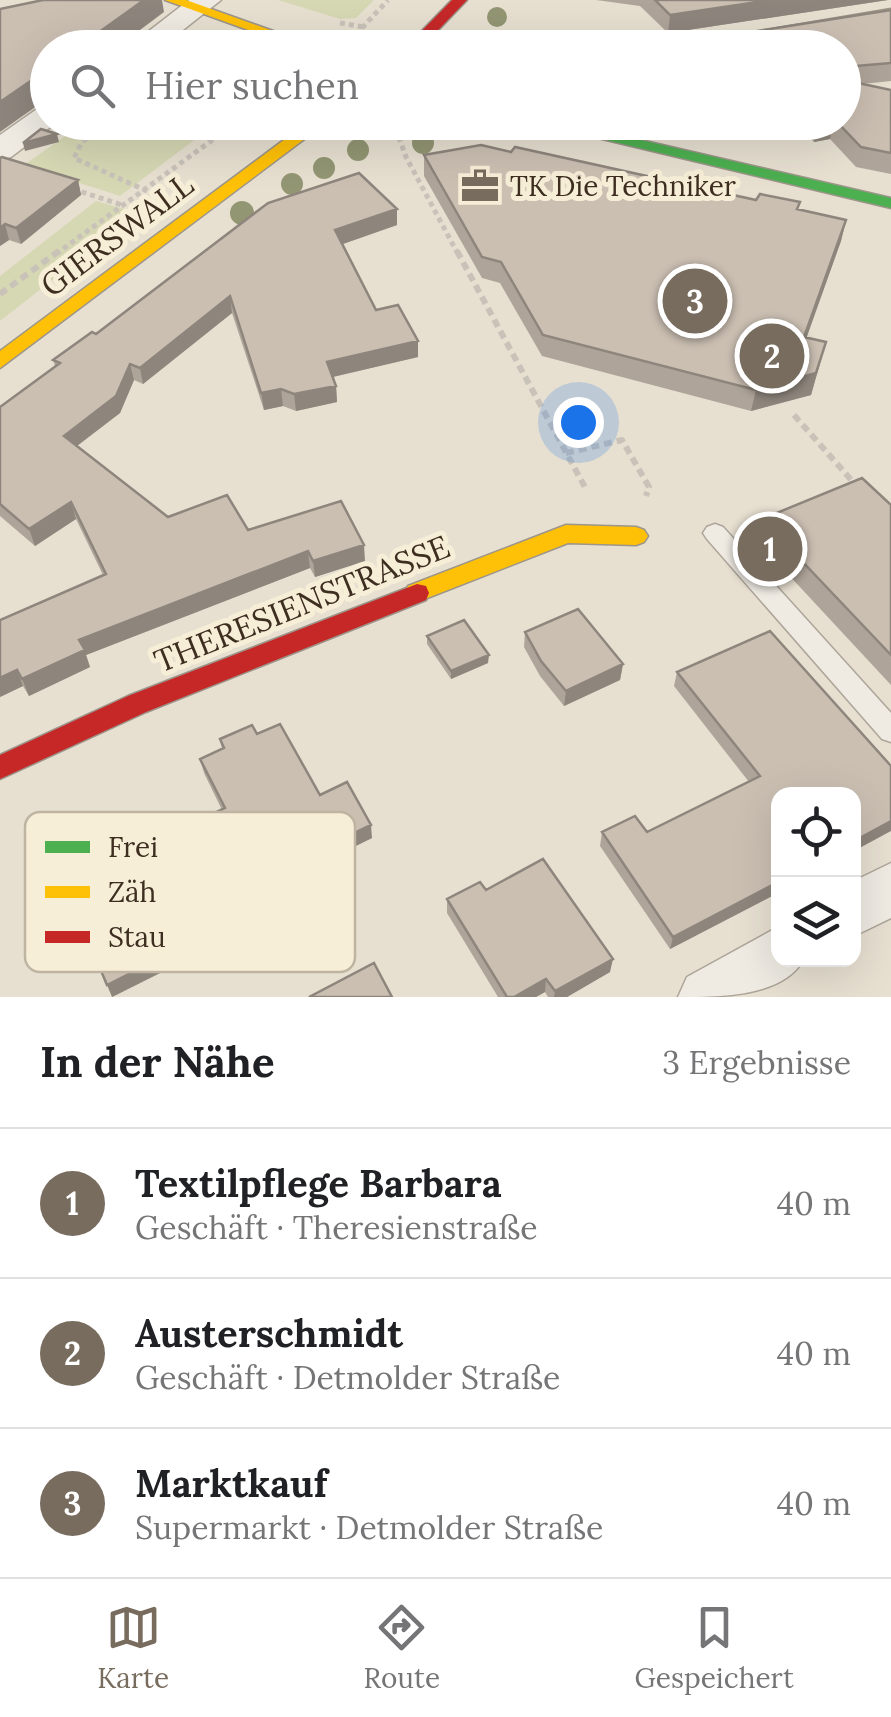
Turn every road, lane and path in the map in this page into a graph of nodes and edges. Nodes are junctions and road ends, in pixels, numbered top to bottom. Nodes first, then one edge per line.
1 (388, 0) edge
2 (460, 0) edge
3 (192, 2) edge
4 (891, 13) edge
5 (161, 30) edge
6 (266, 30) edge
7 (357, 30) edge
8 (430, 30) edge
9 (783, 30) edge
10 (30, 128) edge
11 (85, 140) edge
12 (214, 140) edge
13 (295, 140) edge
14 (402, 140) edge
15 (618, 140) edge
16 (0, 150) edge
17 (70, 188) edge
18 (147, 191) junction
19 (891, 202) edge
20 (122, 205) junction
21 (0, 294) edge
22 (0, 361) edge
23 (794, 415) dead end
24 (566, 452) junction
25 (853, 482) edge
26 (714, 533) dead end
27 (636, 536) junction
28 (891, 731) edge
29 (0, 767) edge
30 (891, 888) edge
31 (861, 906) edge
32 (771, 958) edge
33 (706, 997) edge

1 - 7 path
2 - 8 main road
3 - 5 street
3 - 6 main road
4 - 9 main road
10 - 16 street
11 - 18 path
12 - 18 path
13 - 22 main road, GIERSWALL
14 - 24 path
15 - 19 main road
17 - 20 path
18 - 20 path
20 - 21 path
23 - 25 path
24 - 27 path
24 - 27 path
26 - 28 lane
27 - 29 main road, THERESIENSTRASSE
30 - 31 street
32 - 33 street

